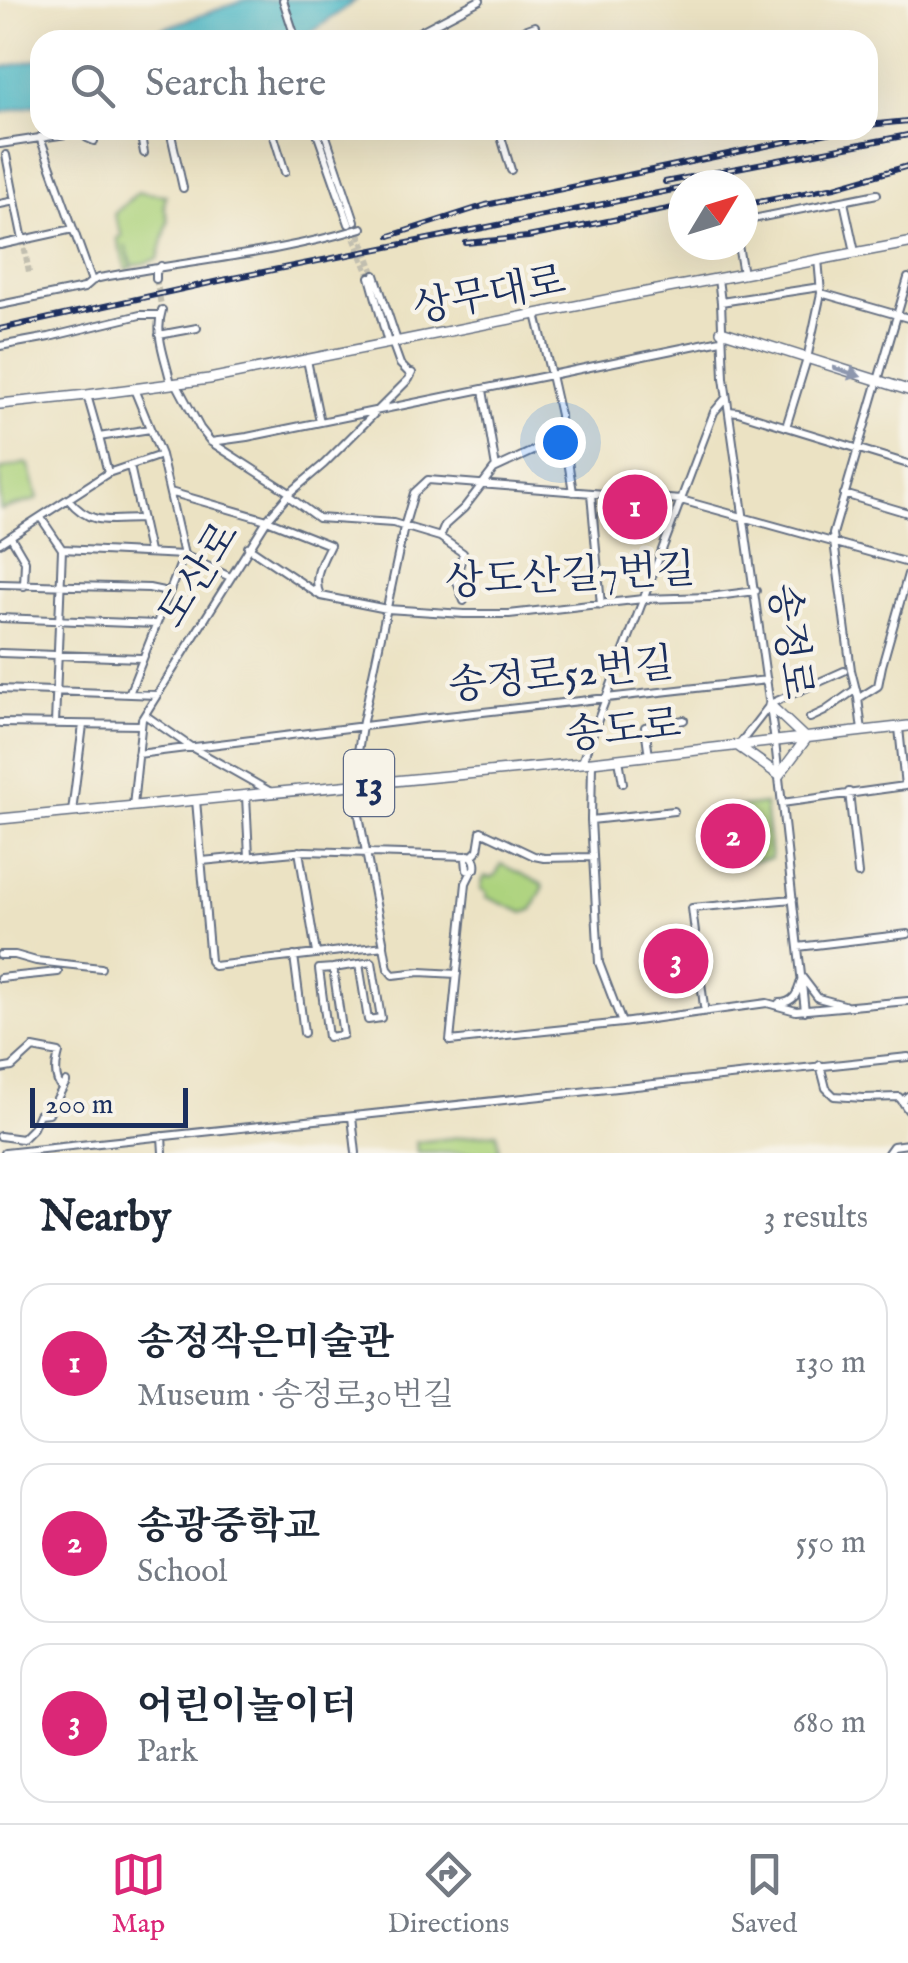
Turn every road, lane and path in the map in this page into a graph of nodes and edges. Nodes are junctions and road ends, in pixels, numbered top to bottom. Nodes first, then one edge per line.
1 (282, 0) edge
2 (480, 0) edge
3 (535, 26) dead end
4 (292, 30) edge
5 (423, 30) edge
6 (524, 30) edge
7 (30, 139) edge
8 (41, 140) edge
9 (142, 140) edge
10 (172, 140) edge
11 (275, 140) edge
12 (323, 140) edge
13 (502, 140) edge
14 (0, 144) edge
15 (144, 152) dead end
16 (6, 155) dead end
17 (282, 169) dead end
18 (512, 170) dead end
19 (183, 188) dead end
20 (877, 194) dead end
21 (15, 200) junction
22 (843, 202) junction
23 (0, 204) edge
24 (758, 218) edge
25 (352, 223) tunnel mouth
26 (362, 228) dead end
27 (73, 229) junction
28 (22, 240) junction
29 (908, 243) edge
30 (0, 245) edge
31 (855, 252) junction
32 (818, 259) junction
33 (741, 260) edge
34 (162, 266) junction
35 (744, 274) junction
36 (372, 276) tunnel mouth
37 (908, 278) edge
38 (718, 279) junction
39 (156, 280) tunnel mouth
40 (92, 281) junction
41 (821, 290) junction
42 (721, 302) junction
43 (0, 305) edge
44 (536, 314) junction
45 (897, 315) junction
46 (908, 318) edge
47 (197, 328) dead end
48 (721, 335) junction
49 (160, 336) junction
50 (392, 342) junction
51 (0, 346) edge
52 (306, 359) junction
53 (807, 359) junction
54 (552, 374) junction
55 (876, 381) junction
56 (173, 384) junction
57 (134, 389) junction
58 (483, 390) junction
59 (908, 390) edge
60 (87, 395) junction
61 (726, 397) junction
62 (0, 404) edge
63 (380, 410) junction
64 (729, 412) junction
65 (320, 422) junction
66 (786, 426) junction
67 (150, 429) junction
68 (99, 437) junction
69 (210, 442) junction
70 (561, 442) junction
71 (857, 448) junction
72 (160, 455) junction
73 (908, 464) edge
74 (130, 466) junction
75 (496, 468) junction
76 (108, 474) junction
77 (483, 484) junction
78 (170, 492) junction
79 (573, 492) junction
80 (289, 494) junction
81 (592, 494) junction
82 (844, 494) junction
83 (69, 500) junction
84 (681, 500) junction
85 (908, 513) edge
86 (744, 516) junction
87 (41, 518) junction
88 (142, 519) junction
89 (267, 520) junction
90 (404, 526) junction
91 (11, 536) junction
92 (440, 537) junction
93 (833, 541) junction
94 (0, 544) edge
95 (248, 547) junction
96 (62, 549) junction
97 (149, 552) junction
98 (184, 555) junction
99 (908, 563) edge
100 (908, 574) edge
101 (230, 577) junction
102 (0, 584) edge
103 (24, 586) junction
104 (60, 587) junction
105 (756, 591) junction
106 (168, 592) junction
107 (320, 596) junction
108 (643, 599) junction
109 (464, 601) dead end
110 (601, 605) junction
111 (387, 609) junction
112 (0, 618) edge
113 (58, 620) junction
114 (156, 624) junction
115 (0, 653) edge
116 (56, 655) junction
117 (141, 658) junction
118 (844, 671) dead end
119 (766, 680) junction
120 (0, 689) edge
121 (56, 692) junction
122 (129, 694) junction
123 (857, 694) junction
124 (157, 695) junction
125 (604, 698) junction
126 (770, 704) junction
127 (660, 712) dead end
128 (144, 715) junction
129 (810, 718) dead end
130 (684, 720) dead end
131 (0, 723) edge
132 (55, 724) junction
133 (661, 724) junction
134 (83, 725) junction
135 (140, 725) junction
136 (362, 726) junction
137 (904, 727) edge
138 (862, 732) junction
139 (806, 739) junction
140 (776, 742) junction
141 (738, 746) junction
142 (191, 747) junction
143 (138, 754) junction
144 (649, 756) junction
145 (619, 759) junction
146 (587, 762) junction
147 (780, 775) junction
148 (352, 784) junction
149 (623, 784) dead end
150 (849, 792) junction
151 (272, 793) junction
152 (246, 796) junction
153 (196, 800) junction
154 (782, 803) junction
155 (134, 806) junction
156 (674, 811) dead end
157 (72, 812) junction
158 (0, 818) edge
159 (590, 820) junction
160 (299, 851) junction
161 (366, 852) junction
162 (249, 856) junction
163 (469, 856) junction
164 (592, 857) junction
165 (202, 861) junction
166 (858, 874) dead end
167 (793, 899) junction
168 (908, 934) edge
169 (384, 946) junction
170 (798, 947) junction
171 (320, 953) junction
172 (0, 955) edge
173 (294, 956) junction
174 (360, 964) junction
175 (101, 968) dead end
176 (331, 968) junction
177 (58, 972) dead end
178 (456, 974) junction
179 (0, 978) edge
180 (802, 978) junction
181 (908, 1001) edge
182 (767, 1002) junction
183 (856, 1006) junction
184 (704, 1007) dead end
185 (805, 1011) junction
186 (622, 1022) junction
187 (304, 1033) dead end
188 (906, 1060) edge
189 (820, 1065) junction
190 (0, 1069) edge
191 (905, 1098) edge
192 (908, 1110) edge
193 (352, 1116) junction
194 (0, 1136) edge
195 (162, 1136) junction
196 (908, 1144) edge
197 (5, 1153) edge
198 (164, 1153) edge
199 (356, 1153) edge
200 (888, 1153) edge

1 - 4 street
2 - 5 street
3 - 6 street
7 - 14 street
8 - 27 street
9 - 15 street
10 - 19 street
11 - 17 street
12 - 25 street
13 - 18 street
16 - 21 street
20 - 22 street
21 - 23 street
21 - 28 street
22 - 24 street
22 - 31 street
26 - 34 street
27 - 28 street
27 - 40 street
28 - 30 street
29 - 31 main road, 상무대로
31 - 32 main road, 상무대로
32 - 35 main road, 상무대로
32 - 41 street
33 - 35 street
34 - 39 street
34 - 40 street
35 - 38 main road, 상무대로
36 - 50 street
37 - 45 street
38 - 42 street, 송정로
38 - 44 main road, 상무대로
40 - 43 street
41 - 42 street
41 - 45 street
41 - 53 street
42 - 48 street, 송정로
44 - 50 main road, 상무대로
44 - 54 street
45 - 46 street
45 - 55 street
47 - 49 street
48 - 53 main road
48 - 54 street
48 - 61 street, 송정로
49 - 51 street
49 - 56 street
50 - 52 main road, 상무대로
50 - 63 street, 도산로
52 - 56 main road, 상무대로
52 - 65 street
53 -> 55 main road
53 - 66 street
54 - 58 street
54 - 70 street
55 - 59 main road
55 - 71 street
56 - 57 main road, 상무대로
56 - 69 street
57 - 60 main road, 상무대로
57 - 67 street
58 - 63 street
58 - 75 street
60 - 62 main road, 상무대로
60 - 68 street
61 - 64 street, 송정로
61 - 84 street
63 - 65 street
63 - 80 street, 도산로
64 - 66 street
64 - 86 street, 송정로
65 - 69 street
66 - 71 street
67 - 68 street
67 - 72 street
68 - 76 street
69 - 80 street
70 - 75 street
70 - 79 street
71 - 73 street
71 - 82 street
72 - 74 street
72 - 78 street
74 - 76 street
74 - 88 street
75 - 77 street
76 - 83 street
77 - 79 street
77 - 90 street
77 - 92 street
78 - 89 street
78 - 98 street
79 - 81 street
80 - 89 street, 도산로
80 - 90 street
81 - 84 street
81 - 110 street
82 - 85 street
82 - 93 street
83 - 87 street
83 - 88 street
84 - 86 street
84 - 108 street
86 - 93 street
86 - 105 street, 송정로
87 - 91 street
87 - 96 street
88 - 97 street
89 - 95 street, 도산로
89 - 107 street
90 - 92 street
90 - 111 street
91 - 94 street
91 - 103 street
92 - 109 street
93 - 99 street
93 - 123 street
95 - 101 street, 도산로
95 - 107 street
96 - 97 street
96 - 104 street
97 - 98 street
98 - 101 street
98 - 106 street
100 - 123 street
101 - 124 street, 도산로
102 - 103 street
103 - 104 street
104 - 106 street
104 - 113 street
105 - 108 street, 상도산길7번길
105 - 119 street, 송정로
106 - 114 street
107 - 111 street, 상도산길7번길
108 - 110 street, 상도산길7번길
108 - 125 street
110 - 111 street, 상도산길7번길
111 - 136 street
112 - 113 street
113 - 114 street
113 - 116 street
114 - 117 street
115 - 116 street
116 - 117 street
116 - 121 street
117 - 122 street
118 - 126 street
119 - 125 street, 송정로52번길
119 - 126 street, 송정로
120 - 121 street
121 - 122 street
121 - 132 street
122 - 124 street
123 - 129 street
123 - 138 street
124 - 128 street, 도산로
125 - 136 street, 송정로52번길
125 - 146 street
126 - 139 main road
126 - 140 street, 송정로
126 - 141 street
127 - 133 street
128 - 135 street, 도산로
128 - 142 street
130 - 133 street
131 - 132 street
132 - 134 street
133 - 144 street
134 - 135 street
134 - 157 street
135 - 143 street, 도산로
136 - 142 street, 송정로52번길
136 - 148 street
137 - 138 main road, 송도로 / 13
137 - 150 street, 송도로
138 - 139 main road, 송도로 / 13
139 - 140 main road, 송도로 / 13
139 - 147 main road
140 - 141 main road, 송도로 / 13
140 - 147 street, 송정로
141 - 144 main road, 송도로 / 13
141 - 147 main road
142 - 143 street, 송정로52번길
142 - 151 street
143 - 155 street, 도산로
144 - 145 main road, 송도로 / 13
145 - 146 main road, 송도로 / 13
145 - 149 street
146 - 148 main road, 송도로 / 13
146 - 159 street
147 - 154 street, 송정로
148 - 151 main road, 송도로 / 13
148 - 161 street
150 - 154 street
150 - 166 street
151 - 152 main road, 송도로 / 13
152 - 153 main road, 송도로 / 13
152 - 162 street
153 - 155 main road, 송도로 / 13
153 - 165 street
154 - 167 street, 송정로
155 - 157 main road, 송도로 / 13
156 - 159 street
157 - 158 main road, 송도로 / 13
159 - 164 street
160 - 161 street
160 - 162 street
160 - 171 street
161 - 163 street
161 - 169 street
162 - 165 street
163 - 164 street
163 - 178 street
164 - 186 street
165 - 173 street
167 - 170 street, 송정로
167 - 184 street
168 - 170 street
169 - 171 street
169 - 178 street
170 - 180 street, 송정로
171 - 173 street
171 - 176 street
172 - 175 street
173 - 187 street
174 - 174 street
174 - 176 street
176 - 176 street
177 - 179 street
178 - 186 street
180 - 182 street
180 - 183 street
180 - 185 street, 송정로
181 - 183 street
182 - 185 street
182 - 186 street
183 - 185 street
188 - 189 street
189 - 191 street
189 - 193 street
190 - 194 street
191 - 192 street
193 - 195 street
193 - 199 street
195 - 197 street
195 - 198 street
196 - 200 street

